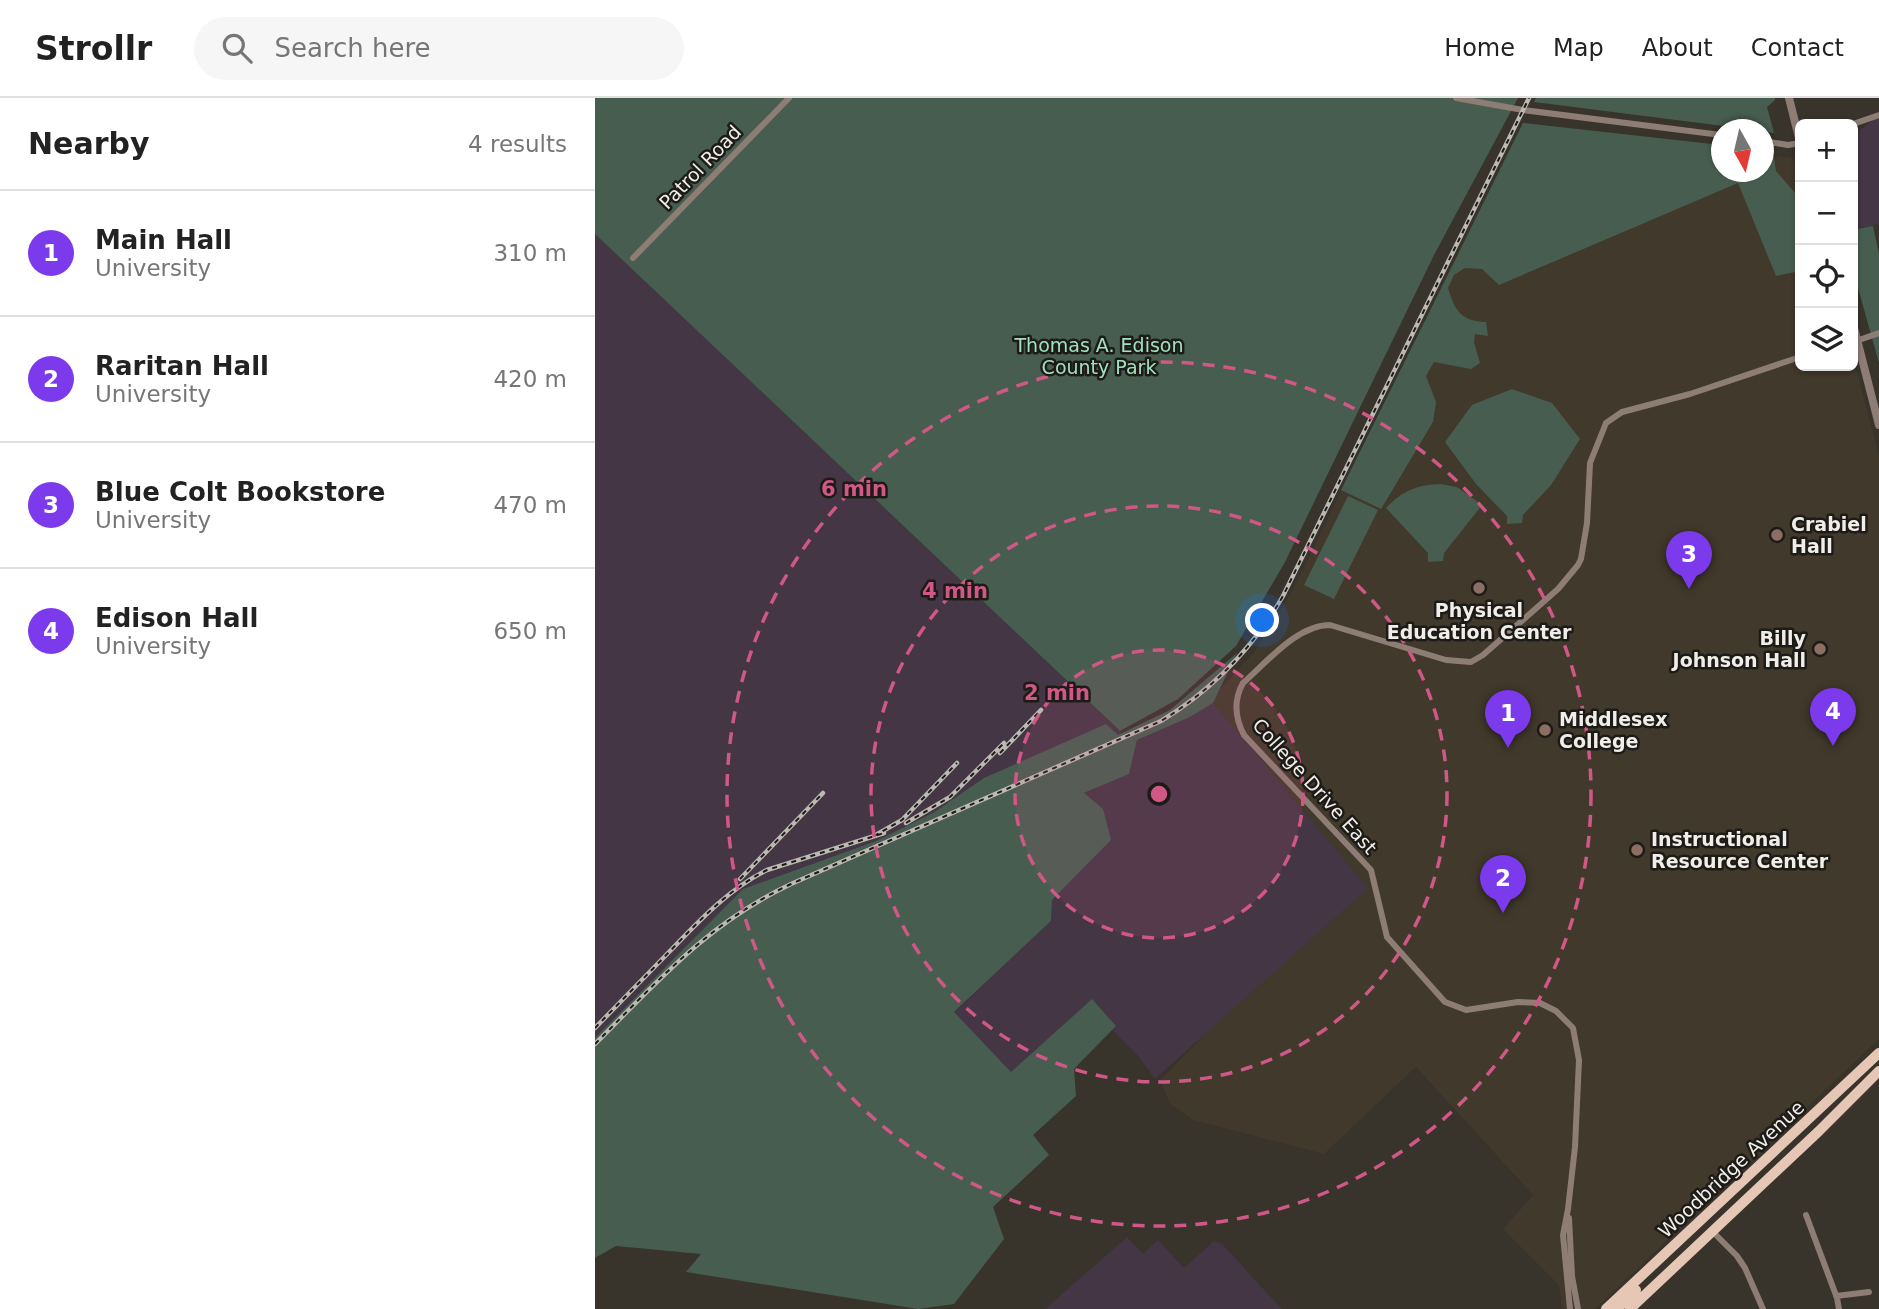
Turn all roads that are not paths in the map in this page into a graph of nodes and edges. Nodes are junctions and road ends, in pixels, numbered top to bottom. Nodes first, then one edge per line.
1 (789, 98) edge
2 (1457, 98) edge
3 (1789, 98) edge
4 (1879, 115) edge
5 (1858, 122) edge
6 (1795, 123) edge
7 (1711, 134) edge
8 (1774, 143) edge
9 (1795, 144) edge
10 (633, 258) dead end
11 (1879, 333) edge
12 (1858, 338) edge
13 (1858, 350) edge
14 (1795, 357) edge
15 (1879, 425) edge
16 (1878, 1054) edge
17 (1879, 1071) edge
18 (1568, 1209) junction
19 (1806, 1215) dead end
20 (1712, 1231) junction
21 (1658, 1262) junction
22 (1869, 1292) dead end
23 (1836, 1296) junction
24 (1570, 1309) edge
25 (1578, 1309) edge
26 (1606, 1309) edge
27 (1617, 1309) edge
28 (1630, 1309) edge
29 (1763, 1309) edge
30 (1839, 1309) edge

1 - 10 street, Patrol Road
2 - 7 street
3 - 6 street
4 - 5 street
8 - 9 street
11 - 12 street
13 - 15 street
14 - 18 street, College Drive East
16 - 21 main road, Woodbridge Avenue
17 - 20 main road, Woodbridge Avenue
18 - 24 street, College Drive East
18 - 25 street
19 - 23 street
20 - 28 main road, Woodbridge Avenue
20 - 29 street
21 - 26 main road, Woodbridge Avenue
21 - 27 main road
22 - 23 street
23 - 30 street

